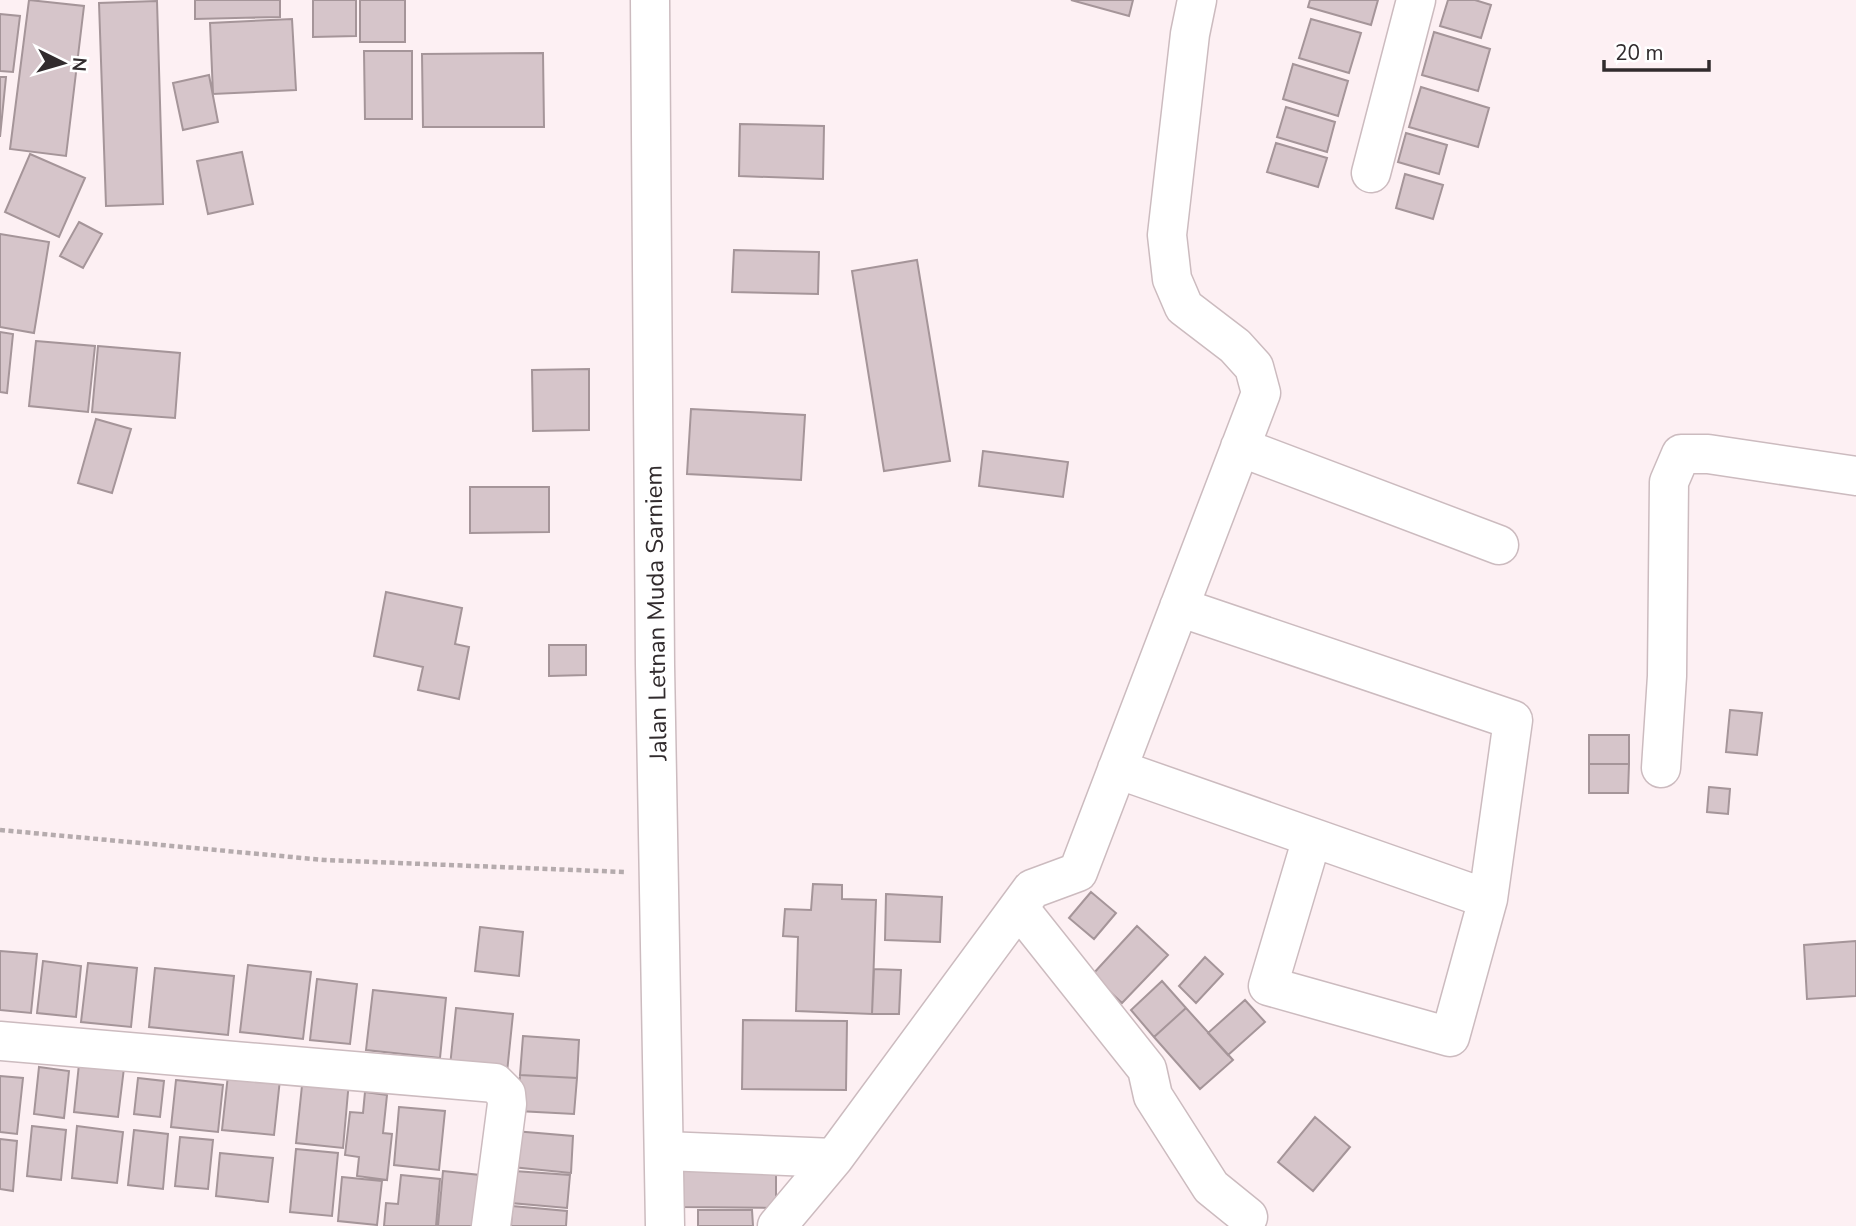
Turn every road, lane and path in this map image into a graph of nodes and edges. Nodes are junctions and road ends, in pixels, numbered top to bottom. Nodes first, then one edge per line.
1 (650, 0) edge
2 (1197, 0) edge
3 (1416, 0) edge
4 (1371, 173) dead end
5 (1240, 447) junction
6 (1856, 476) edge
7 (1499, 545) dead end
8 (1179, 607) junction
9 (1661, 768) dead end
10 (1117, 769) junction
11 (0, 830) edge
12 (1312, 838) junction
13 (660, 873) junction
14 (1488, 899) junction
15 (1019, 908) junction
16 (0, 1041) edge
17 (665, 1151) junction
18 (834, 1158) junction
19 (1248, 1217) dead end
20 (491, 1226) edge
21 (666, 1226) edge
22 (777, 1226) edge

1 - 13 street, Jalan Letnan Muda Sarniem
2 - 5 street
3 - 4 street
5 - 7 street
5 - 8 street
6 - 9 street
8 - 10 street
8 - 14 street
10 - 12 street
10 - 15 street
11 - 13 path
12 - 14 street
12 - 14 street
13 - 17 street, Jalan Letnan Muda Sarniem
15 - 18 street
15 - 19 street
16 - 20 street
17 - 18 street
17 - 21 street, Jalan Letnan Muda Sarniem
18 - 22 street

